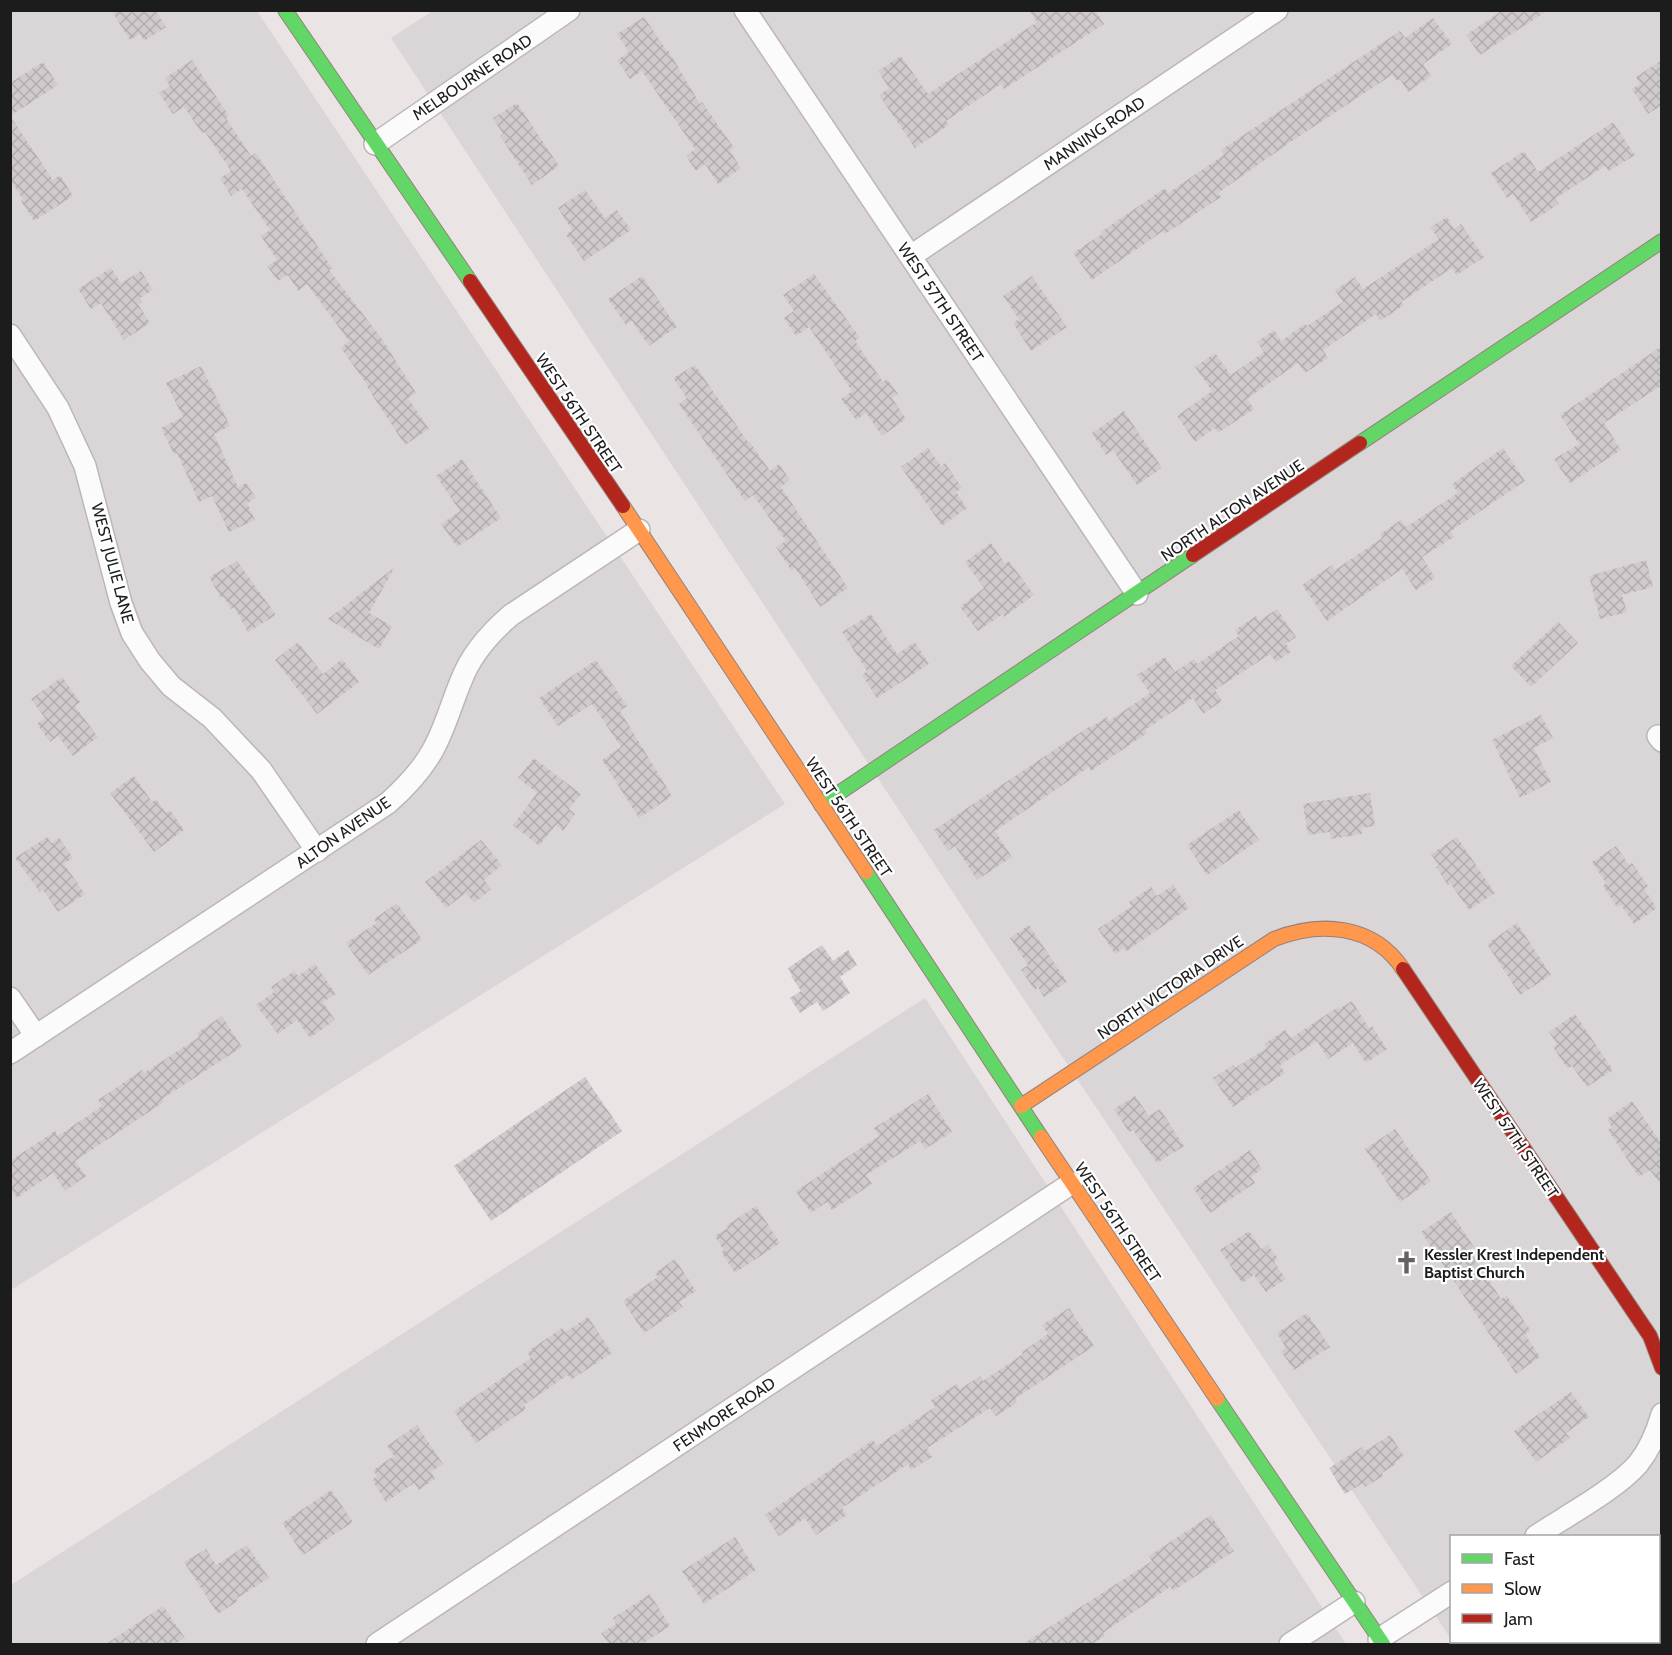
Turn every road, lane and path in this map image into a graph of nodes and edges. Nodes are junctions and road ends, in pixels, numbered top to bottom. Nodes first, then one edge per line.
1 (285, 10) edge
2 (569, 10) edge
3 (745, 10) edge
4 (1277, 10) edge
5 (375, 144) junction
6 (1662, 241) edge
7 (910, 256) junction
8 (10, 335) edge
9 (639, 530) junction
10 (1137, 594) junction
11 (821, 806) junction
12 (317, 851) junction
13 (1348, 930) joint
14 (10, 998) edge
15 (36, 1036) junction
16 (10, 1053) edge
17 (1021, 1106) junction
18 (1072, 1183) junction
19 (1662, 1368) edge
20 (1661, 1415) edge
21 (1537, 1535) edge
22 (1450, 1593) edge
23 (1354, 1602) junction
24 (1381, 1642) edge
25 (377, 1644) edge
26 (1290, 1644) edge

1 - 5 main road, WEST 56TH STREET
2 - 5 street, MELBOURNE ROAD
3 - 7 street, WEST 57TH STREET
4 - 7 street, MANNING ROAD
5 - 9 main road, WEST 56TH STREET
6 - 10 main road, NORTH ALTON AVENUE
7 - 10 street, WEST 57TH STREET
8 - 12 street, WEST JULIE LANE
9 - 11 main road, WEST 56TH STREET
9 - 12 street, ALTON AVENUE
10 - 11 main road, NORTH ALTON AVENUE
11 - 17 main road, WEST 56TH STREET
12 - 15 street, ALTON AVENUE
13 - 17 main road, NORTH VICTORIA DRIVE
13 - 19 main road, WEST 57TH STREET
14 - 15 street
15 - 16 street, ALTON AVENUE
17 - 18 main road, WEST 56TH STREET
18 - 23 main road, WEST 56TH STREET
18 - 25 street, FENMORE ROAD
20 - 21 street
22 - 24 street
23 - 24 main road, WEST 56TH STREET
23 - 26 street

